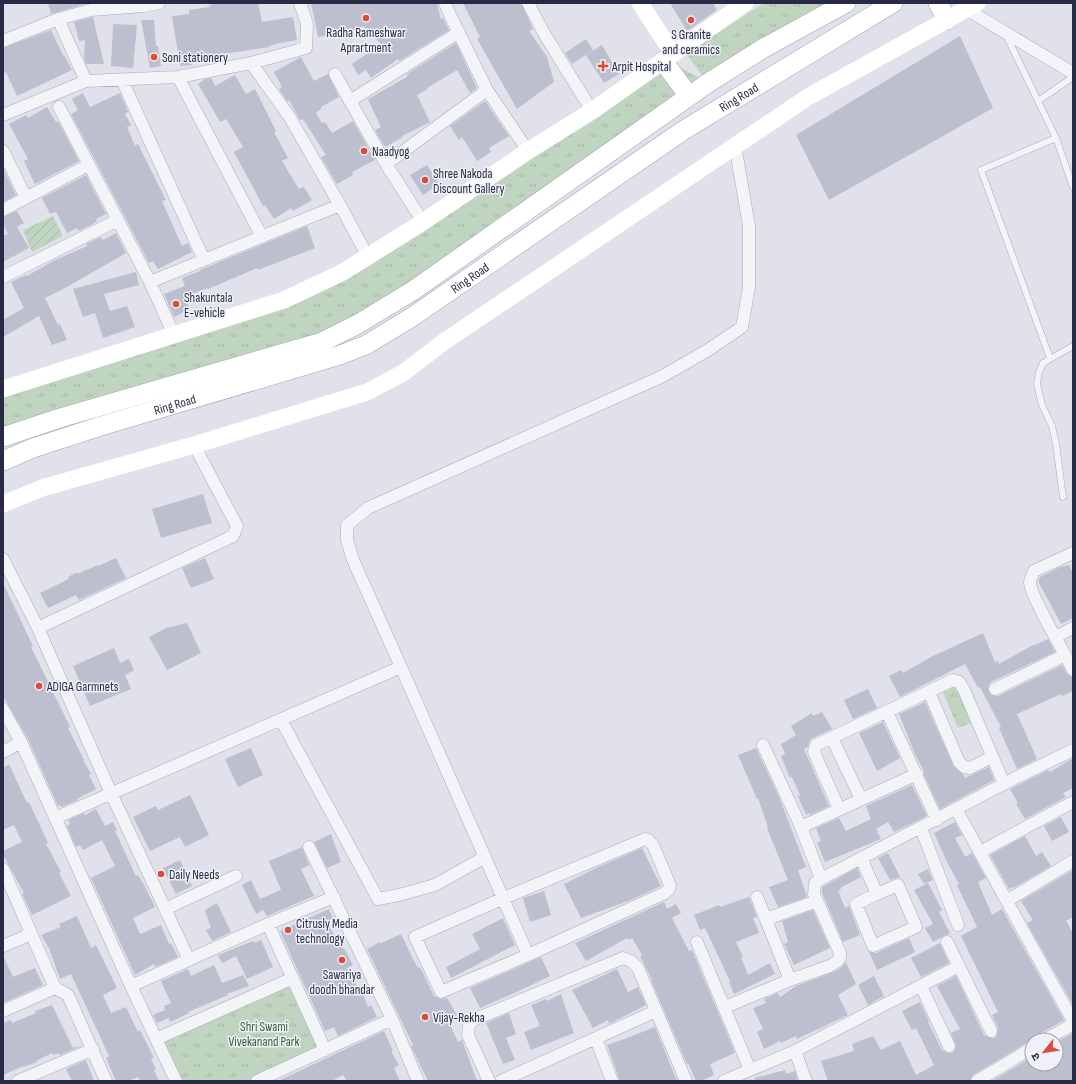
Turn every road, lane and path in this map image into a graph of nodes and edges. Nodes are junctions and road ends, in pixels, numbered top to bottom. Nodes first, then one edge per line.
1 (159, 3) edge
2 (300, 3) edge
3 (445, 3) edge
4 (528, 3) edge
5 (640, 3) edge
6 (745, 3) edge
7 (846, 3) edge
8 (893, 3) edge
9 (938, 3) edge
10 (144, 4) edge
11 (90, 6) edge
12 (972, 6) edge
13 (58, 19) junction
14 (947, 20) junction
15 (1003, 30) junction
16 (459, 32) junction
17 (3, 42) edge
18 (668, 57) junction
19 (251, 63) junction
20 (1073, 73) edge
21 (335, 74) dead end
22 (178, 77) junction
23 (1073, 77) edge
24 (122, 80) junction
25 (86, 81) junction
26 (488, 90) junction
27 (689, 96) junction
28 (350, 101) junction
29 (1038, 101) junction
30 (59, 107) dead end
31 (592, 111) junction
32 (3, 115) edge
33 (1056, 138) junction
34 (735, 145) junction
35 (3, 151) edge
36 (528, 151) junction
37 (386, 164) junction
38 (88, 165) junction
39 (1073, 187) edge
40 (26, 198) junction
41 (340, 205) junction
42 (3, 210) edge
43 (118, 220) junction
44 (423, 222) junction
45 (262, 237) junction
46 (368, 257) junction
47 (204, 260) junction
48 (3, 277) edge
49 (150, 282) junction
50 (174, 335) junction
51 (1073, 346) edge
52 (1050, 358) junction
53 (3, 389) edge
54 (3, 438) edge
55 (194, 445) junction
56 (3, 461) edge
57 (1064, 497) dead end
58 (3, 504) edge
59 (1073, 553) edge
60 (3, 559) edge
61 (38, 628) junction
62 (1073, 628) edge
63 (1055, 637) junction
64 (1066, 655) junction
65 (401, 668) junction
66 (1073, 670) edge
67 (995, 689) dead end
68 (929, 692) junction
69 (3, 709) edge
70 (887, 712) junction
71 (281, 720) junction
72 (832, 738) junction
73 (21, 742) junction
74 (763, 745) dead end
75 (1073, 750) edge
76 (3, 752) edge
77 (992, 757) junction
78 (917, 774) junction
79 (1004, 784) junction
80 (111, 793) junction
81 (861, 799) junction
82 (1073, 802) edge
83 (839, 809) junction
84 (956, 809) junction
85 (55, 818) junction
86 (937, 820) junction
87 (801, 827) junction
88 (921, 828) junction
89 (309, 847) dead end
90 (980, 852) junction
91 (485, 857) junction
92 (861, 858) junction
93 (1073, 861) edge
94 (3, 870) edge
95 (236, 876) dead end
96 (821, 879) junction
97 (877, 894) junction
98 (334, 897) junction
99 (757, 897) dead end
100 (504, 898) junction
101 (1007, 901) junction
102 (817, 902) junction
103 (165, 909) junction
104 (766, 919) junction
105 (268, 924) junction
106 (958, 925) dead end
107 (31, 934) junction
108 (697, 942) dead end
109 (947, 942) dead end
110 (3, 946) edge
111 (528, 955) junction
112 (189, 960) junction
113 (959, 966) junction
114 (293, 978) junction
115 (790, 980) junction
116 (131, 986) junction
117 (921, 986) junction
118 (55, 988) junction
119 (725, 1007) junction
120 (656, 1011) junction
121 (3, 1012) edge
122 (392, 1019) junction
123 (1073, 1022) edge
124 (991, 1031) dead end
125 (1057, 1032) edge
126 (156, 1039) junction
127 (596, 1039) junction
128 (949, 1046) dead end
129 (92, 1049) junction
130 (325, 1050) junction
131 (795, 1051) junction
132 (1024, 1053) edge
133 (750, 1070) junction
134 (40, 1077) edge
135 (18, 1081) edge
136 (106, 1081) edge
137 (176, 1081) edge
138 (257, 1081) edge
139 (418, 1081) edge
140 (489, 1081) edge
141 (501, 1081) edge
142 (612, 1081) edge
143 (686, 1081) edge
144 (724, 1081) edge
145 (806, 1081) edge
146 (977, 1081) edge

1 - 10 street
2 - 19 street
3 - 16 street
4 - 31 street
5 - 18 street
6 - 18 street
7 - 27 main road, Ring Road
8 - 56 main road, Ring Road
9 - 14 main road
10 - 11 street
11 - 13 street
12 - 14 street
12 - 15 street
13 - 17 street
13 - 25 street
14 - 34 street
15 - 20 street
15 - 29 lane
16 - 26 street
16 - 28 street
18 - 27 main road
18 - 31 street
19 - 22 street
19 - 41 street
21 - 28 street
22 - 24 street
22 - 45 street
23 - 29 lane
24 - 25 street
24 - 47 street
25 - 32 street
26 - 36 street
26 - 37 street
27 - 54 main road, Ring Road
28 - 37 street
29 - 33 lane
30 - 38 street
31 - 36 street
33 - 39 lane
33 - 52 lane
34 - 55 street
34 - 65 street
35 - 40 street
36 - 44 street
37 - 44 street
38 - 40 street
38 - 43 street
40 - 42 street
41 - 45 street
41 - 46 street
43 - 48 street
43 - 49 street
44 - 46 street
45 - 47 street
46 - 50 street
47 - 49 street
49 - 50 street
50 - 53 street
51 - 52 lane
52 - 57 lane
55 - 58 street
55 - 61 street
59 - 63 street
60 - 61 street
61 - 80 street
62 - 63 street
63 - 64 street
64 - 66 street
64 - 67 street
65 - 71 street
65 - 91 street
68 - 70 street
68 - 77 street
68 - 77 street
69 - 73 street
70 - 72 street
70 - 78 street
71 - 80 street
71 - 91 street
72 - 81 street
72 - 83 street
73 - 76 street
73 - 85 street
74 - 87 street
75 - 79 street
77 - 79 street
78 - 81 street
78 - 86 street
79 - 84 street
80 - 85 street
80 - 103 street
81 - 83 street
82 - 90 street
83 - 87 street
84 - 86 street
84 - 90 street
85 - 116 street
86 - 88 street
87 - 96 street
88 - 92 street
88 - 106 street
89 - 98 street
90 - 101 street
91 - 100 street
92 - 96 street
92 - 97 street
93 - 101 street
94 - 107 street
95 - 103 street
96 - 102 street
97 - 97 street
98 - 105 street
98 - 122 street
99 - 104 street
100 - 111 street
100 - 111 street
100 - 111 street
101 - 123 street
102 - 104 street
102 - 115 street
103 - 112 street
104 - 115 street
105 - 112 street
105 - 114 street
107 - 110 street
107 - 118 street
108 - 119 street
109 - 113 street
112 - 116 street
113 - 117 street
113 - 124 street
114 - 126 street
114 - 130 street
115 - 119 street
116 - 126 street
117 - 128 street
117 - 131 street
118 - 121 street
118 - 129 street
119 - 133 street
120 - 127 street
120 - 140 street
120 - 143 street
122 - 130 street
122 - 139 street
123 - 125 street
126 - 137 street
127 - 141 street
127 - 142 street
129 - 134 street
129 - 136 street
130 - 138 street
131 - 133 street
131 - 145 street
132 - 146 street
133 - 144 street
134 - 135 street

